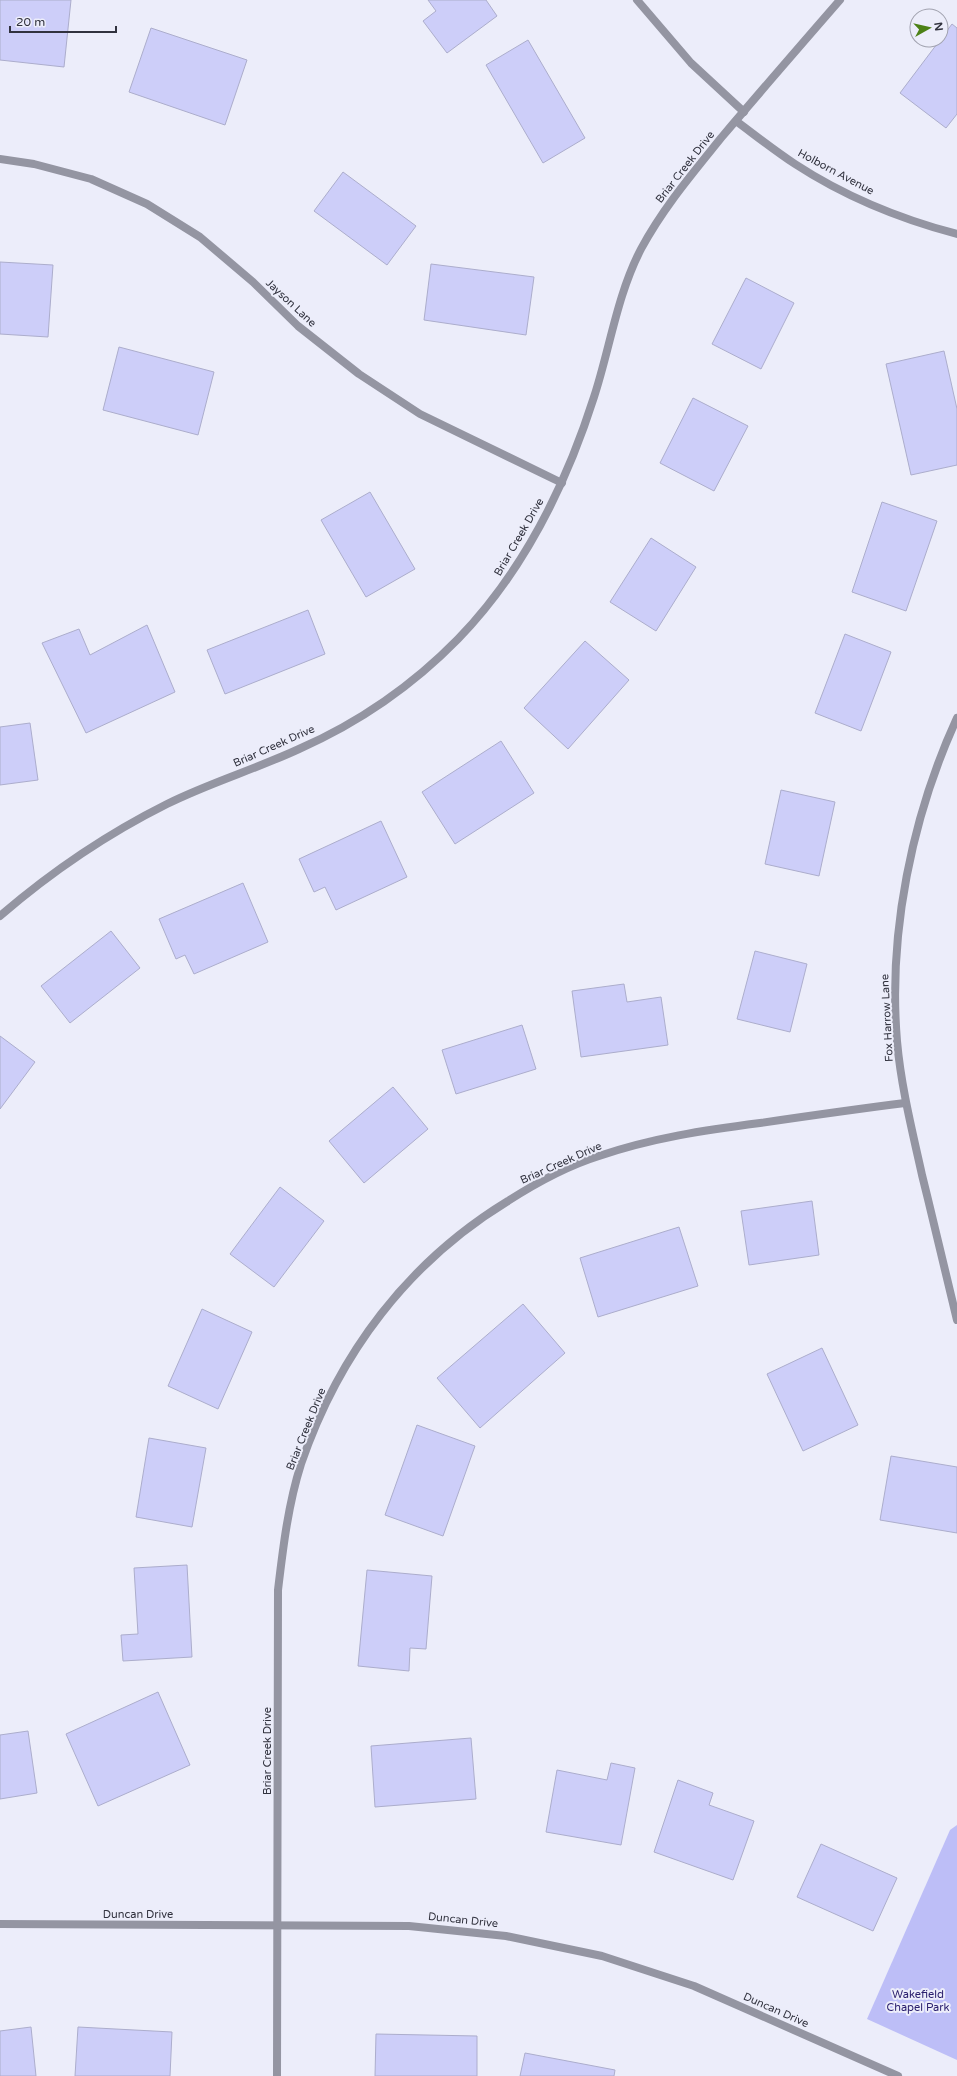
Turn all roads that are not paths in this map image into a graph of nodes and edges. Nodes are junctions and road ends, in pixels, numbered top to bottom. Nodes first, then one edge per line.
1 (637, 0) edge
2 (840, 0) edge
3 (744, 112) junction
4 (736, 121) junction
5 (0, 159) edge
6 (957, 234) edge
7 (562, 483) junction
8 (957, 718) edge
9 (0, 916) edge
10 (905, 1103) junction
11 (957, 1320) edge
12 (0, 1924) edge
13 (279, 1925) junction
14 (277, 2076) edge
15 (898, 2076) edge

1 - 3 street
2 - 3 street, Briar Creek Drive
3 - 4 street, Briar Creek Drive
4 - 6 street, Holborn Avenue
4 - 7 street, Briar Creek Drive
5 - 7 street, Jayson Lane
7 - 9 street, Briar Creek Drive
8 - 10 street, Fox Harrow Lane
10 - 11 street, Fox Harrow Lane
10 - 13 street, Briar Creek Drive
12 - 13 street, Duncan Drive
13 - 14 street, Briar Creek Drive
13 - 15 street, Duncan Drive

